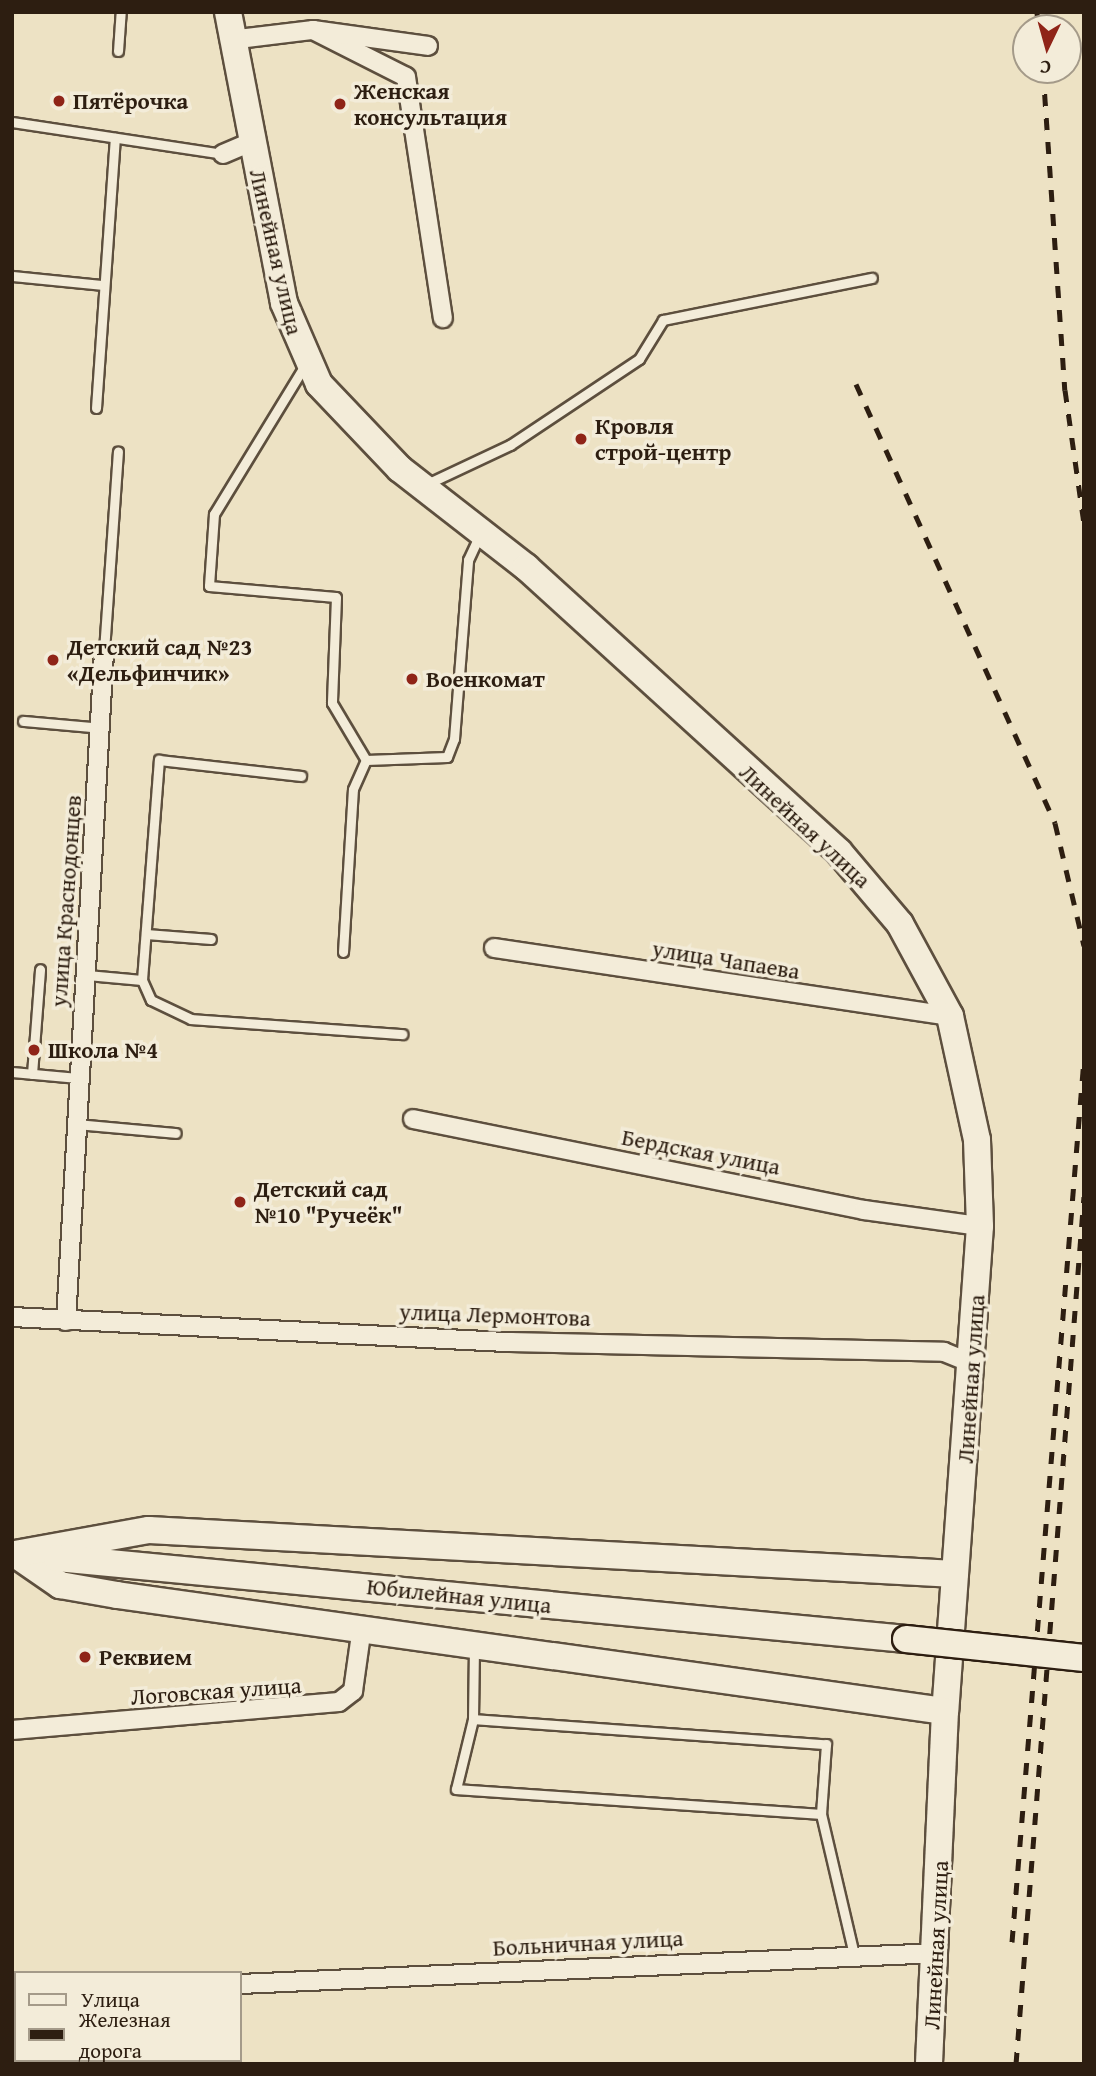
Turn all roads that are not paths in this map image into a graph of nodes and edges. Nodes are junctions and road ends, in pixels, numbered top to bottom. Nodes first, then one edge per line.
1 (121, 12) edge
2 (228, 12) edge
3 (313, 30) junction
4 (230, 40) junction
5 (428, 46) dead end
6 (118, 51) dead end
7 (12, 122) edge
8 (115, 138) junction
9 (251, 142) junction
10 (223, 154) joint
11 (12, 276) edge
12 (872, 278) dead end
13 (102, 285) junction
14 (443, 318) dead end
15 (306, 364) junction
16 (96, 408) dead end
17 (118, 451) dead end
18 (422, 486) junction
19 (481, 531) junction
20 (104, 651) joint
21 (23, 722) dead end
22 (101, 728) junction
23 (366, 760) junction
24 (301, 776) dead end
25 (146, 934) junction
26 (211, 939) dead end
27 (494, 948) dead end
28 (344, 952) dead end
29 (40, 970) dead end
30 (87, 975) junction
31 (142, 980) junction
32 (950, 1016) junction
33 (402, 1034) dead end
34 (12, 1072) edge
35 (32, 1074) junction
36 (78, 1078) junction
37 (413, 1119) dead end
38 (73, 1124) junction
39 (176, 1133) dead end
40 (980, 1226) junction
41 (12, 1317) edge
42 (66, 1321) junction
43 (974, 1364) junction
44 (13, 1554) edge
45 (956, 1574) junction
46 (362, 1627) junction
47 (474, 1644) junction
48 (1084, 1658) edge
49 (945, 1711) junction
50 (473, 1719) junction
51 (12, 1730) edge
52 (821, 1814) junction
53 (938, 1954) junction
54 (855, 1955) junction
55 (242, 1984) edge
56 (929, 2064) edge

1 - 6 lane
2 - 4 main road, Линейная улица
3 - 4 street
3 - 5 street
3 - 14 street
4 - 9 main road, Линейная улица
7 - 8 lane
8 - 10 lane
8 - 13 lane
9 - 10 street
9 - 15 main road, Линейная улица
11 - 13 lane
12 - 18 lane
13 - 16 lane
15 - 18 main road, Линейная улица
15 - 23 lane
17 - 20 lane
18 - 19 main road, Линейная улица
19 - 23 lane
19 - 32 main road, Линейная улица
20 - 22 street, улица Краснодонцев
21 - 22 lane
22 - 30 street, улица Краснодонцев
23 - 28 lane
24 - 25 lane
25 - 26 lane
25 - 31 lane
27 - 32 street, улица Чапаева
29 - 35 lane
30 - 31 lane
30 - 36 street, улица Краснодонцев
31 - 33 lane
32 - 40 main road, Линейная улица
34 - 35 lane
35 - 36 lane
36 - 38 street, улица Краснодонцев
37 - 40 street, Бердская улица
38 - 39 lane
38 - 42 street, улица Краснодонцев
40 - 43 main road, Линейная улица
41 - 42 street, улица Лермонтова
42 - 43 street, улица Лермонтова
43 - 45 main road, Линейная улица
44 - 45 main road
44 - 46 main road
44 - 48 main road, Юбилейная улица, bridge
45 - 49 main road, Линейная улица
46 - 47 main road
46 - 51 street, Логовская улица
47 - 49 main road
47 - 50 lane
49 - 53 main road, Линейная улица
50 - 52 lane
50 - 52 lane
52 - 54 lane
53 - 54 street, Больничная улица
53 - 56 main road, Линейная улица
54 - 55 street, Больничная улица

